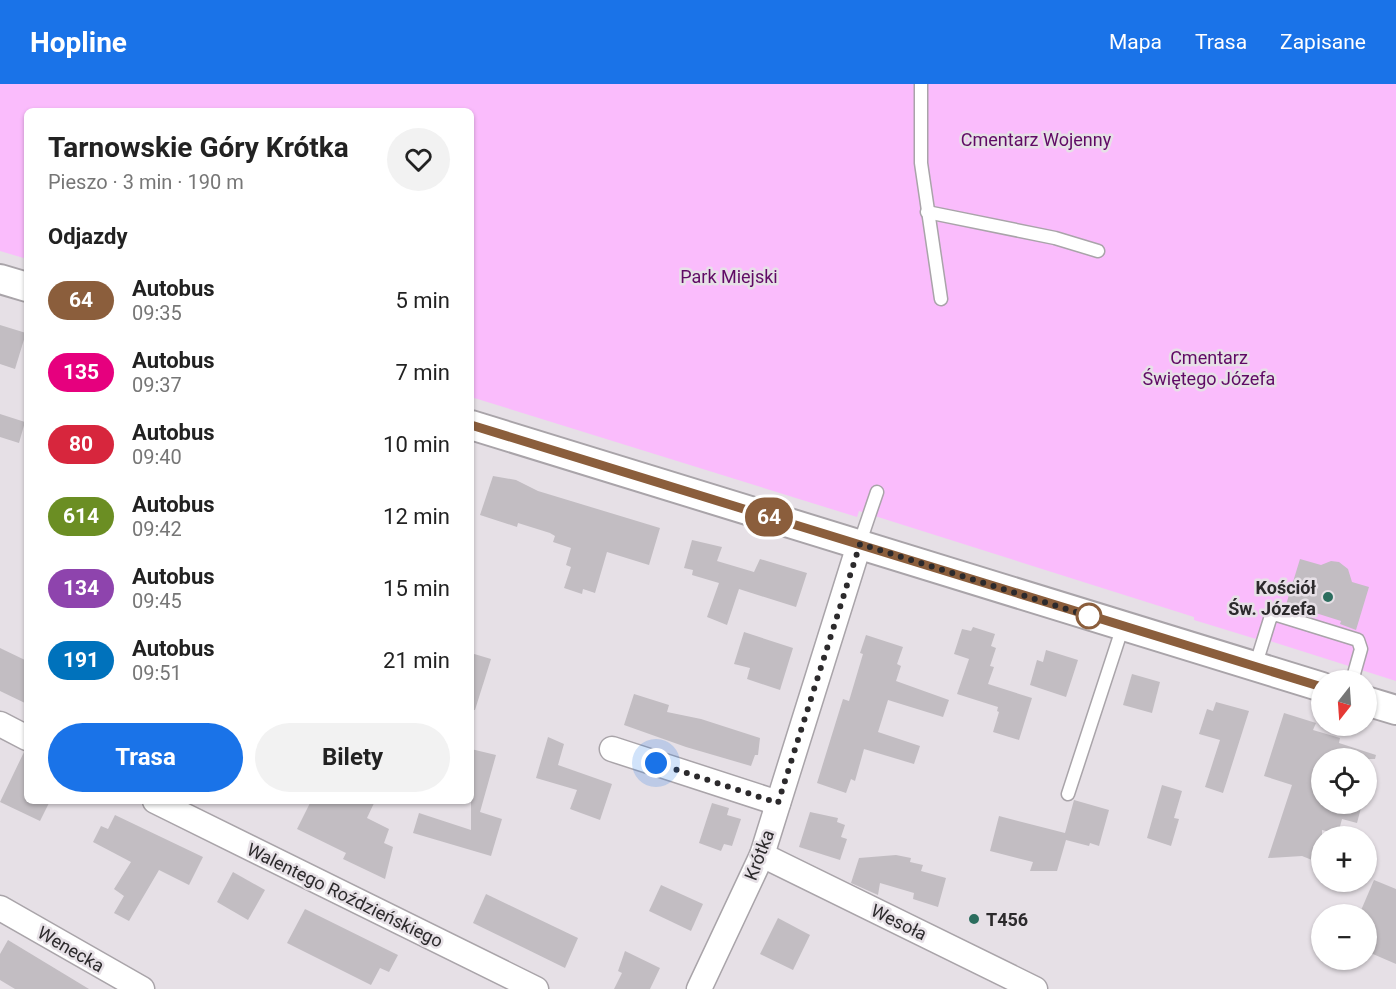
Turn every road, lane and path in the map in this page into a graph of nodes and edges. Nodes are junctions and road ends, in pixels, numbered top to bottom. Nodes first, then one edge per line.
1 (921, 84) edge
2 (927, 212) junction
3 (1098, 251) dead end
4 (0, 279) edge
5 (24, 286) edge
6 (940, 299) dead end
7 (474, 426) edge
8 (877, 492) dead end
9 (860, 544) junction
10 (1123, 626) junction
11 (1256, 667) junction
12 (1355, 670) edge
13 (1311, 684) edge
14 (1377, 704) edge
15 (1396, 710) edge
16 (0, 724) edge
17 (24, 736) edge
18 (612, 749) dead end
19 (1068, 794) dead end
20 (778, 803) junction
21 (161, 804) edge
22 (762, 855) junction
23 (0, 908) edge
24 (142, 989) edge
25 (536, 989) edge
26 (699, 989) edge
27 (1035, 989) edge

1 - 2 lane
2 - 3 lane
2 - 6 lane
4 - 5 street
7 - 9 street
8 - 9 lane
9 - 10 street
9 - 20 street, Krótka
10 - 11 street
10 - 19 lane
11 - 12 lane
11 - 13 street
14 - 15 street
16 - 17 street
18 - 20 street
20 - 22 street, Krótka
21 - 25 street, Walentego Roździeńskiego
22 - 26 street, Krótka
22 - 27 street, Wesoła
23 - 24 street, Wenecka

